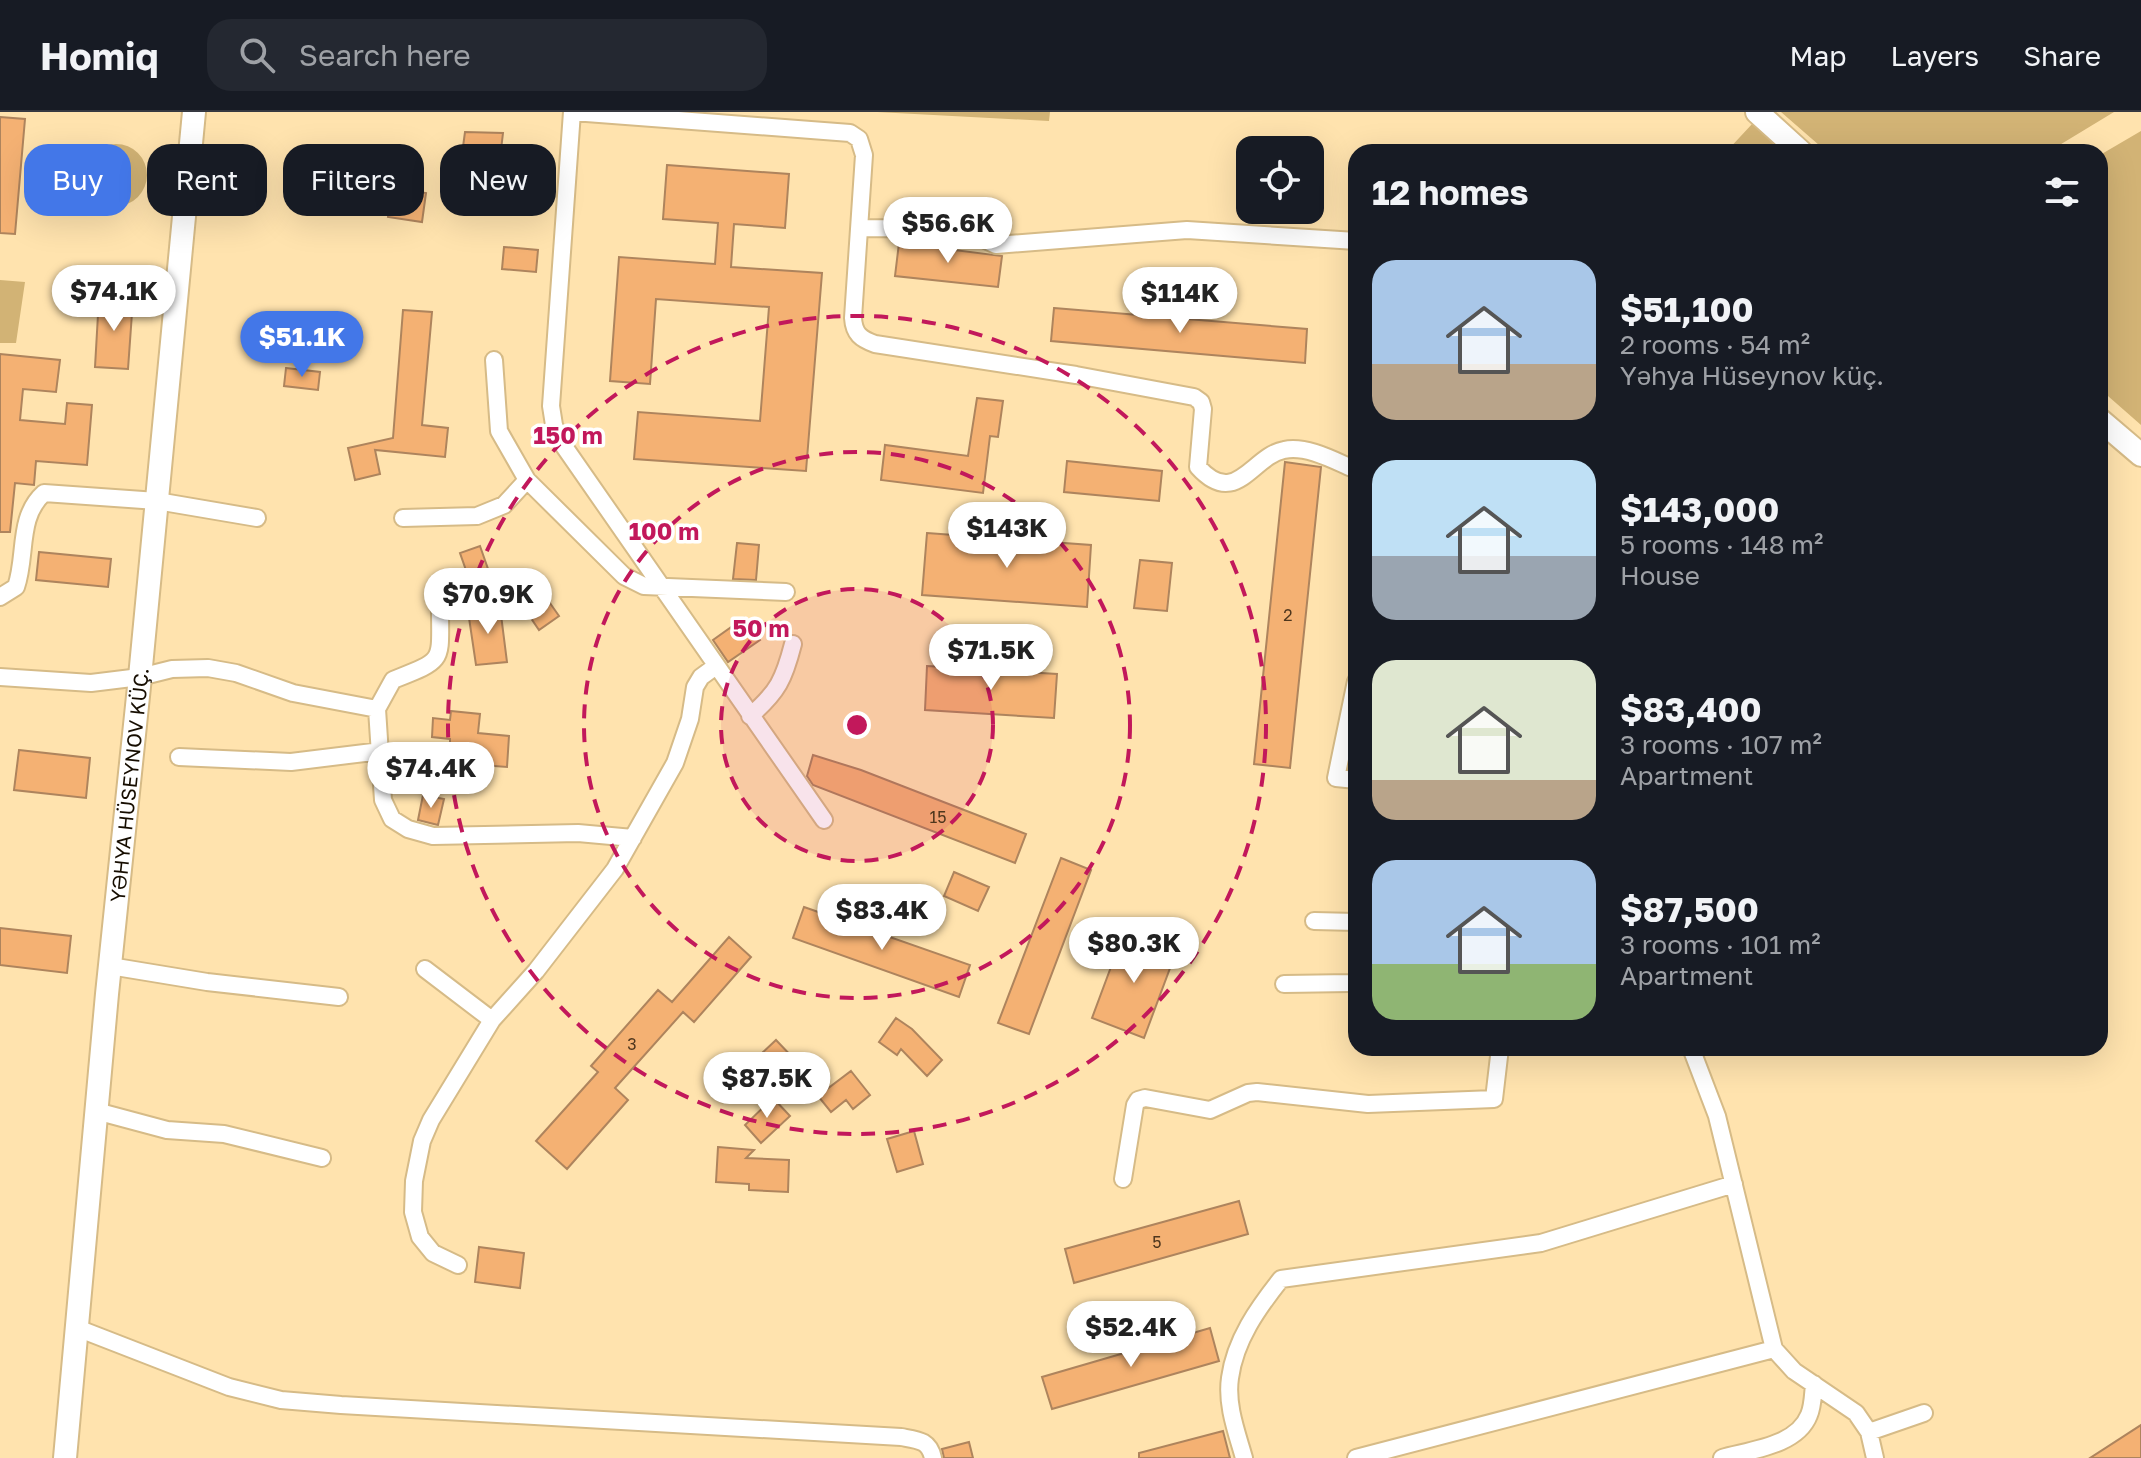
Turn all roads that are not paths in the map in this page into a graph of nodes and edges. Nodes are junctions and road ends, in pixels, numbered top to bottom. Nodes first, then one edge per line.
1 (194, 112) edge
2 (573, 112) edge
3 (1757, 112) edge
4 (1792, 144) edge
5 (860, 228) junction
6 (1348, 240) edge
7 (494, 360) dead end
8 (2108, 427) edge
9 (2141, 455) edge
10 (1348, 467) edge
11 (527, 480) junction
12 (157, 501) junction
13 (257, 518) dead end
14 (403, 518) dead end
15 (661, 586) junction
16 (786, 592) dead end
17 (0, 597) edge
18 (440, 607) dead end
19 (793, 644) dead end
20 (716, 666) junction
21 (0, 677) edge
22 (140, 677) junction
23 (377, 709) junction
24 (750, 716) junction
25 (1348, 720) edge
26 (381, 751) junction
27 (179, 757) dead end
28 (1348, 779) edge
29 (824, 820) dead end
30 (633, 838) junction
31 (1314, 921) dead end
32 (1348, 922) edge
33 (110, 966) junction
34 (425, 969) dead end
35 (1348, 983) edge
36 (1284, 984) dead end
37 (339, 997) dead end
38 (492, 1020) junction
39 (1499, 1056) edge
40 (1694, 1056) edge
41 (96, 1111) junction
42 (322, 1158) dead end
43 (1123, 1179) dead end
44 (1734, 1184) junction
45 (458, 1265) dead end
46 (77, 1328) junction
47 (1774, 1349) junction
48 (1814, 1384) junction
49 (1924, 1413) dead end
50 (1869, 1432) junction
51 (65, 1458) edge
52 (933, 1458) edge
53 (1244, 1458) edge
54 (1356, 1458) edge
55 (1722, 1458) edge
56 (1875, 1458) edge

1 - 12 street, YƏHYA HÜSEYNOV KÜÇ.
2 - 5 street
2 - 15 street
3 - 4 street
5 - 6 street
5 - 10 street
7 - 11 street
8 - 9 street
11 - 14 street
11 - 15 street
12 - 13 street
12 - 17 street
12 - 22 street, YƏHYA HÜSEYNOV KÜÇ.
15 - 16 street
15 - 20 street
18 - 23 street
19 - 24 street
20 - 24 street
20 - 30 street
21 - 22 street
22 - 23 street
22 - 33 street, YƏHYA HÜSEYNOV KÜÇ.
23 - 26 street
24 - 29 street
25 - 28 street
26 - 27 street
26 - 30 street
30 - 38 street
31 - 32 street
33 - 37 street
33 - 41 street, YƏHYA HÜSEYNOV KÜÇ.
34 - 38 street
35 - 36 street
38 - 45 street
39 - 43 street
40 - 44 street
41 - 42 street
41 - 46 street, YƏHYA HÜSEYNOV KÜÇ.
44 - 47 street
44 - 53 street
46 - 51 street, YƏHYA HÜSEYNOV KÜÇ.
46 - 52 street
47 - 48 street
47 - 54 street
48 - 50 street
48 - 55 street
49 - 50 street
50 - 56 street

